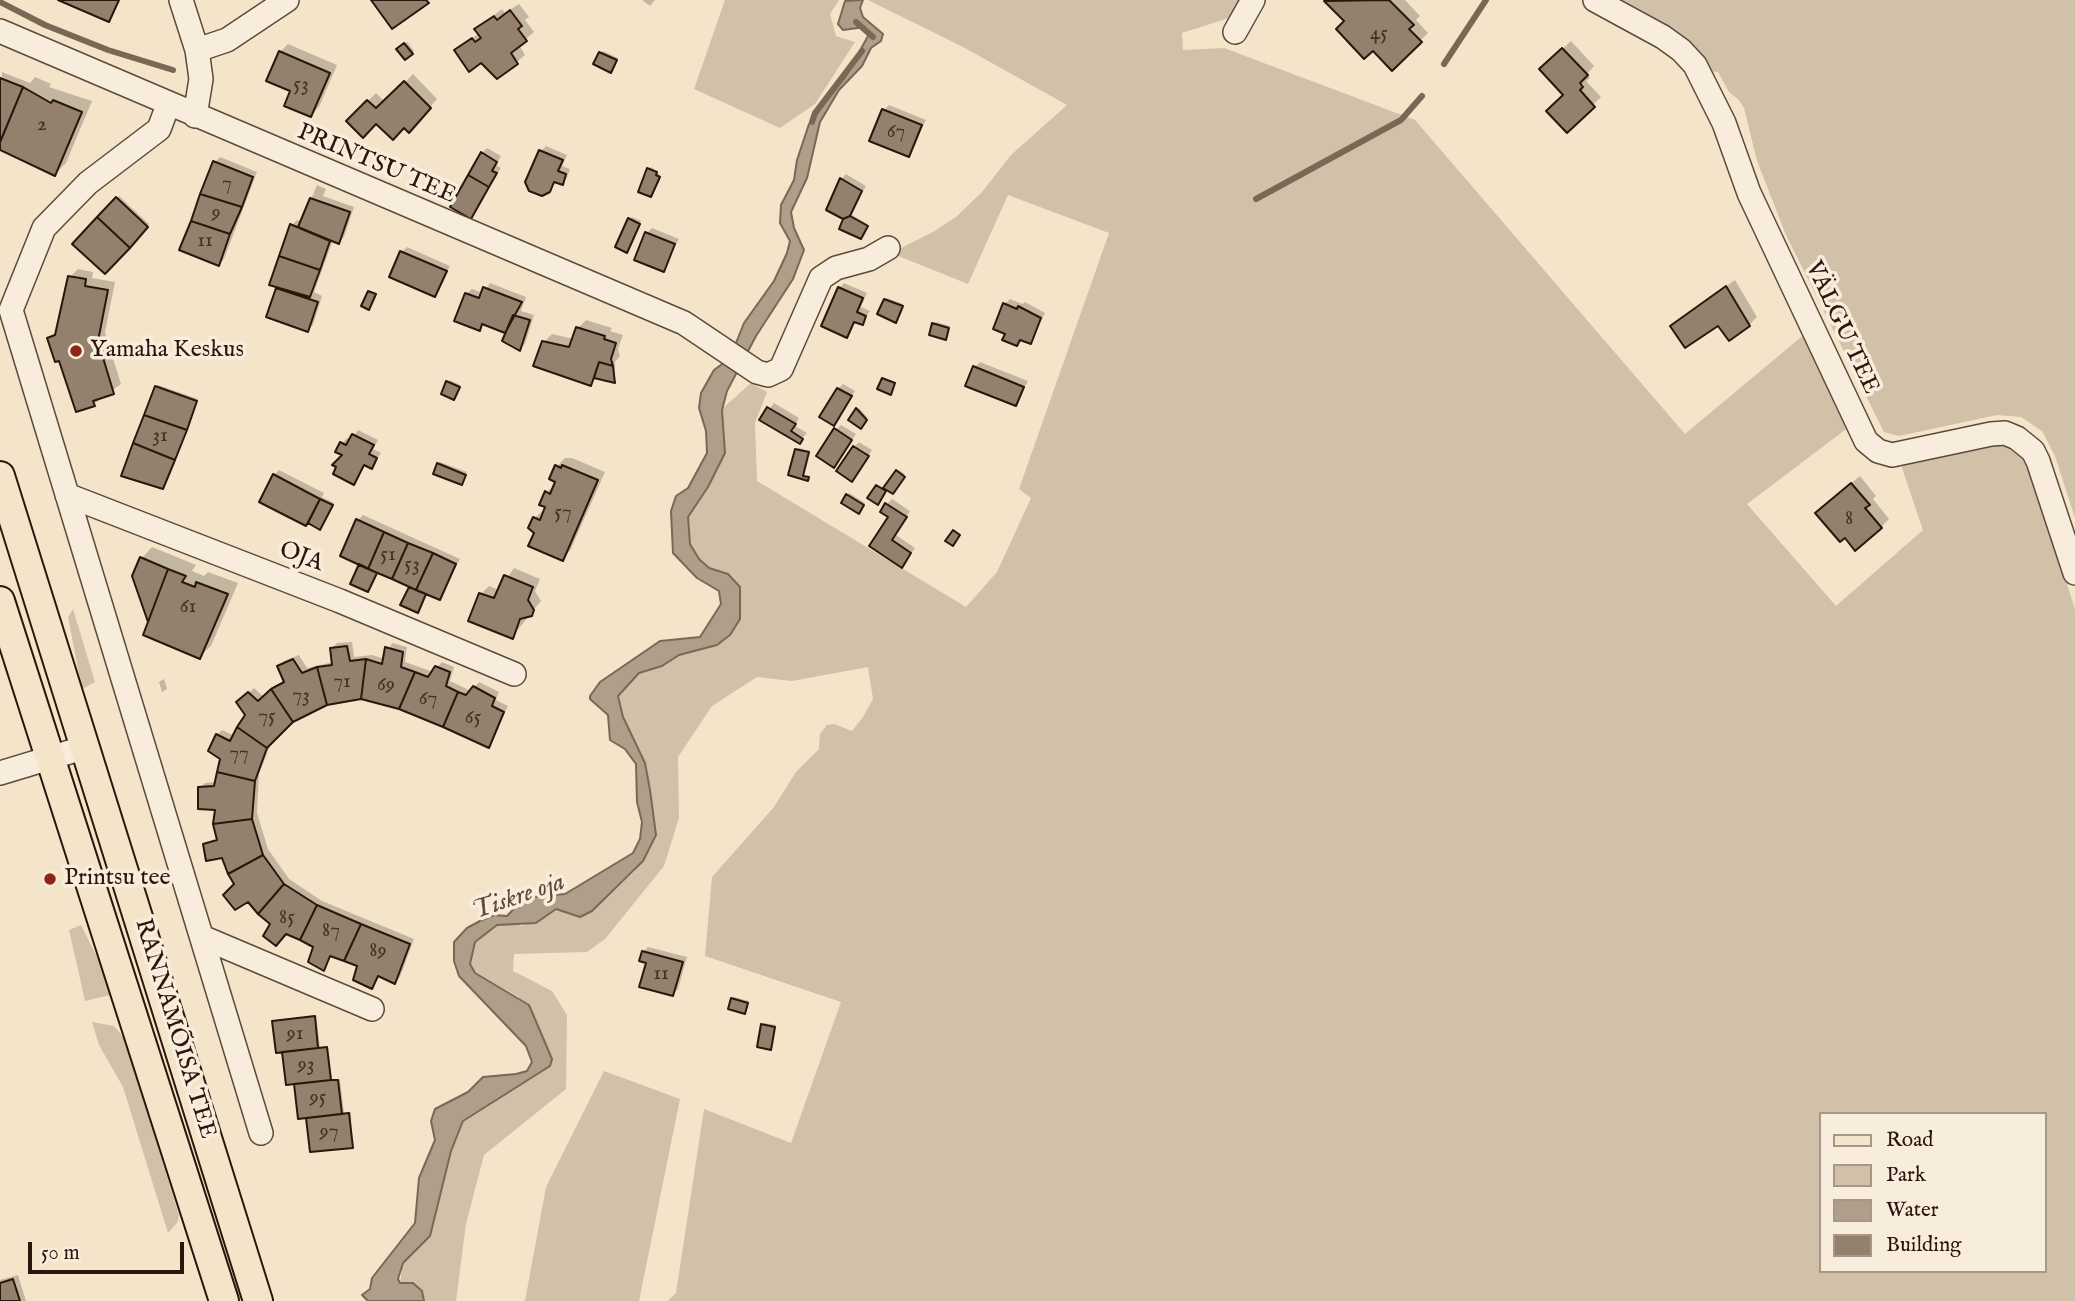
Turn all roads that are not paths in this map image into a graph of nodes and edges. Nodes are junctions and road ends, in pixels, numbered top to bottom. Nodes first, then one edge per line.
1 (181, 0) edge
2 (287, 0) edge
3 (1253, 0) edge
4 (1595, 0) edge
5 (0, 31) edge
6 (1235, 32) dead end
7 (197, 50) junction
8 (168, 105) junction
9 (195, 116) junction
10 (888, 248) dead end
11 (0, 476) edge
12 (67, 495) junction
13 (2075, 573) edge
14 (0, 601) edge
15 (514, 674) dead end
16 (86, 747) junction
17 (52, 758) junction
18 (0, 772) edge
19 (202, 937) junction
20 (372, 1009) dead end
21 (261, 1133) dead end
22 (224, 1301) edge
23 (258, 1301) edge

1 - 7 street
2 - 7 street
3 - 6 street
4 - 13 street, VÄLGU TEE
5 - 8 street, PRINTSU TEE
7 - 9 street
8 - 9 street, PRINTSU TEE
8 - 12 street
9 - 10 street, PRINTSU TEE
11 - 16 main road, RANNAMÕISA TEE
12 - 15 street, OJA
12 - 19 street
14 - 17 main road, RANNAMÕISA TEE
16 - 17 street
16 - 23 main road, RANNAMÕISA TEE
17 - 18 street
17 - 22 main road, RANNAMÕISA TEE
19 - 20 street
19 - 21 street

